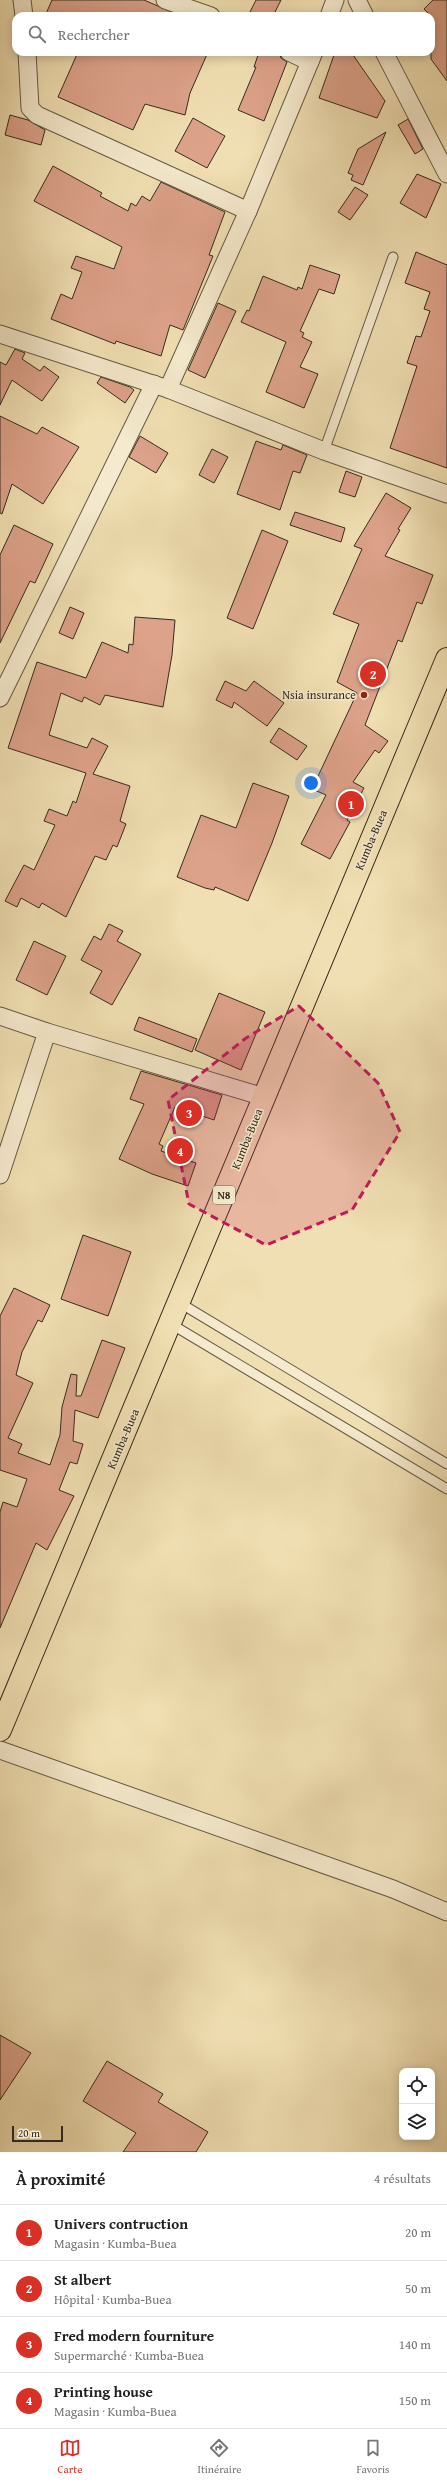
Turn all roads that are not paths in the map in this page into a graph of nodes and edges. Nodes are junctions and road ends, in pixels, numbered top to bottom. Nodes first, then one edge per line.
1 (22, 0) edge
2 (166, 0) edge
3 (357, 0) edge
4 (24, 12) edge
5 (200, 12) edge
6 (363, 12) edge
7 (27, 56) edge
8 (386, 56) edge
9 (312, 57) edge
10 (447, 174) edge
11 (248, 211) junction
12 (393, 257) dead end
13 (0, 334) edge
14 (161, 386) junction
15 (324, 450) junction
16 (447, 494) edge
17 (447, 659) edge
18 (0, 698) edge
19 (0, 1016) edge
20 (47, 1032) junction
21 (264, 1097) junction
22 (0, 1175) edge
23 (180, 1303) junction
24 (171, 1324) junction
25 (447, 1464) edge
26 (447, 1489) edge
27 (0, 1730) edge
28 (0, 1750) edge
29 (447, 1912) edge

1 - 4 street
2 - 5 street
3 - 6 street
7 - 11 street
8 - 10 street
9 - 11 street
11 - 14 street
12 - 15 lane
13 - 14 street
14 - 15 street
14 - 18 street
15 - 16 street
17 - 21 highway, Kumba-Buea / N8
19 - 20 street
20 - 21 street
20 - 22 street
21 - 23 highway, Kumba-Buea / N8
23 - 24 highway, Kumba-Buea / N8
23 - 25 lane
24 - 26 lane
24 - 27 highway, Kumba-Buea / N8
28 - 29 street

